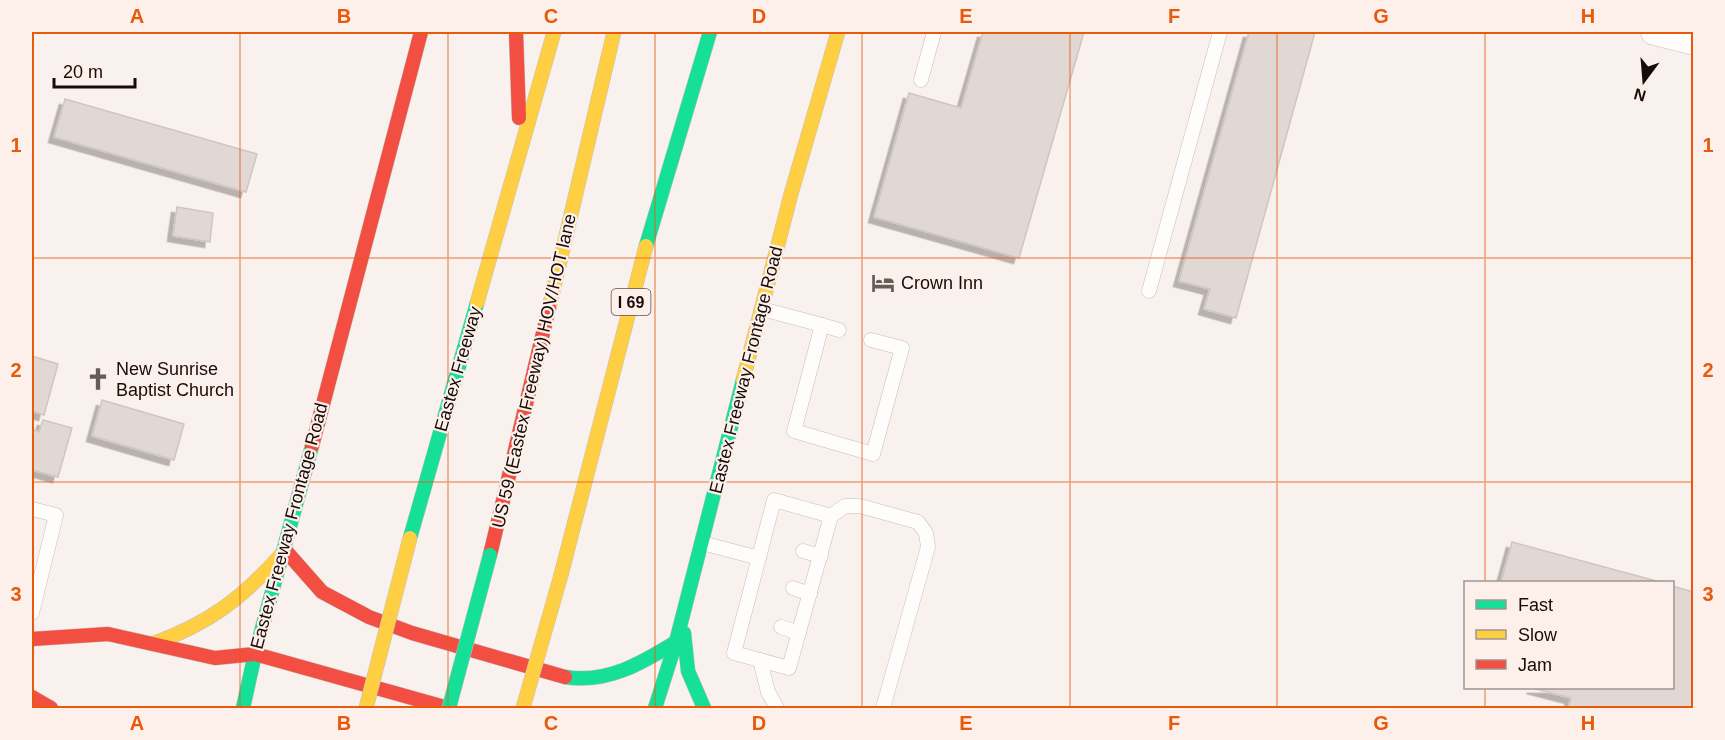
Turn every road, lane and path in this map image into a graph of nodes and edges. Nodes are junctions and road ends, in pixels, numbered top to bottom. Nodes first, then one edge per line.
1 (421, 32) edge
2 (516, 32) edge
3 (554, 32) edge
4 (614, 32) edge
5 (710, 32) edge
6 (838, 32) edge
7 (934, 32) edge
8 (1220, 32) edge
9 (1654, 32) edge
10 (1694, 42) edge
11 (921, 80) dead end
12 (520, 146) junction
13 (1149, 291) dead end
14 (762, 309) junction
15 (822, 325) junction
16 (839, 330) dead end
17 (871, 340) dead end
18 (32, 509) edge
19 (831, 516) junction
20 (702, 543) junction
21 (285, 550) junction
22 (802, 551) dead end
23 (820, 556) junction
24 (759, 558) junction
25 (793, 588) dead end
26 (810, 594) junction
27 (32, 613) edge
28 (683, 615) junction
29 (781, 627) dead end
30 (799, 633) junction
31 (32, 639) edge
32 (676, 642) junction
33 (152, 644) junction
34 (255, 654) junction
35 (760, 660) junction
36 (32, 697) edge
37 (51, 708) edge
38 (243, 708) edge
39 (366, 708) edge
40 (449, 708) edge
41 (523, 708) edge
42 (655, 708) edge
43 (704, 708) edge
44 (777, 708) edge
45 (883, 708) edge

1 - 21 main road, Eastex Freeway Frontage Road
2 - 12 main road
3 - 12 main road, Eastex Freeway
4 - 40 main road, US 59 (Eastex Freeway) HOV/HOT lane, bridge
5 - 41 main road, I 69, bridge
6 - 14 main road, Eastex Freeway Frontage Road
7 - 11 lane
8 - 13 lane
9 - 10 street
12 - 39 main road, Eastex Freeway, bridge
14 - 15 lane
14 - 20 main road, Eastex Freeway Frontage Road
15 - 16 lane
15 - 17 lane
18 - 27 lane
19 - 23 lane
19 - 24 lane
19 - 45 lane
20 - 24 lane
20 - 28 main road, Eastex Freeway Frontage Road
21 - 32 main road
21 - 33 main road
21 - 34 main road, Eastex Freeway Frontage Road
22 - 23 lane
23 - 26 lane
24 - 35 lane
25 - 26 lane
26 - 30 lane
28 - 32 main road, Eastex Freeway Frontage Road
28 - 43 main road
29 - 30 lane
30 - 35 lane
31 - 33 main road
32 - 42 main road, Eastex Freeway Frontage Road
33 - 34 main road
34 - 38 main road, Eastex Freeway Frontage Road
34 - 40 main road
35 - 44 lane
36 - 37 main road

